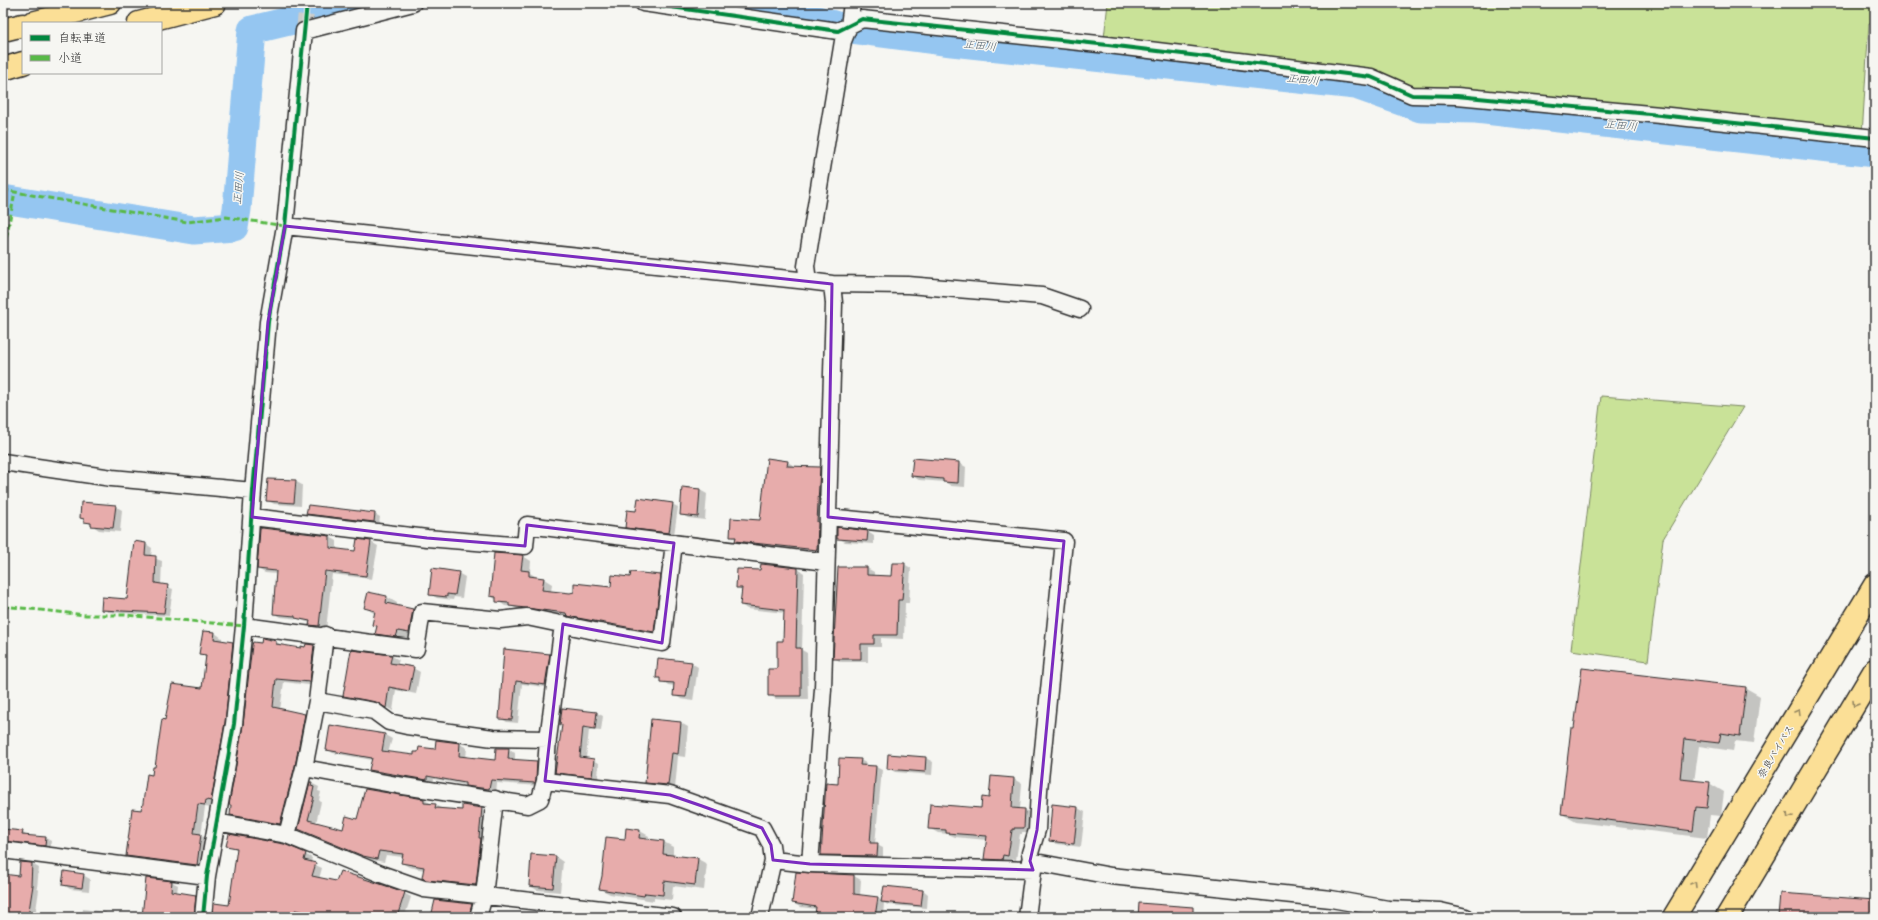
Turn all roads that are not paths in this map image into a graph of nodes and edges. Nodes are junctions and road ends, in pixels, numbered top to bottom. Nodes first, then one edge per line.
1 (110, 3) edge
2 (215, 3) edge
3 (413, 3) edge
4 (643, 3) edge
5 (852, 3) edge
6 (146, 21) edge
7 (36, 22) edge
8 (22, 25) edge
9 (849, 26) junction
10 (3, 30) edge
11 (22, 54) edge
12 (3, 59) edge
13 (22, 63) edge
14 (3, 69) edge
15 (1875, 138) edge
16 (285, 226) junction
17 (808, 281) junction
18 (832, 284) junction
19 (1080, 309) dead end
20 (3, 462) edge
21 (253, 491) junction
22 (252, 517) junction
23 (828, 517) junction
24 (674, 543) junction
25 (826, 562) junction
26 (1875, 585) edge
27 (563, 624) junction
28 (244, 626) junction
29 (325, 635) junction
30 (1875, 670) edge
31 (318, 701) junction
32 (548, 739) junction
33 (304, 768) junction
34 (545, 781) junction
35 (495, 799) junction
36 (216, 822) junction
37 (287, 835) junction
38 (3, 850) edge
39 (773, 860) junction
40 (810, 864) junction
41 (1031, 866) junction
42 (207, 876) junction
43 (484, 896) junction
44 (203, 917) edge
45 (478, 917) edge
46 (673, 917) edge
47 (760, 917) edge
48 (1027, 917) edge
49 (1466, 917) edge
50 (1674, 917) edge
51 (1726, 917) edge

1 - 7 highway
2 - 6 highway
3 - 16 street
4 - 9 street
5 - 9 street
8 - 10 highway
9 - 15 street
9 - 17 street
11 - 12 highway
13 - 14 highway
16 - 17 street
16 - 21 street
17 - 18 street
18 - 19 street
18 - 23 street
20 - 21 street
21 - 22 street
22 - 24 street
22 - 28 street
23 - 25 street
23 - 41 street
24 - 25 street
24 - 27 street
25 - 40 street
50 -> 26 highway, 奈良バイパス
27 - 29 street
27 - 32 street
28 - 29 street
28 - 36 street
29 - 31 street
30 -> 51 highway
31 - 32 street
31 - 33 street
32 - 34 street
33 - 35 street
33 - 37 street
34 - 35 street
34 - 39 street
35 - 43 street
36 - 37 street
36 - 42 street
37 - 43 street
38 - 42 street
39 - 40 street
39 - 47 street
40 - 41 street
41 - 48 street
41 - 49 street
42 - 44 street
43 - 45 street
43 - 46 street

